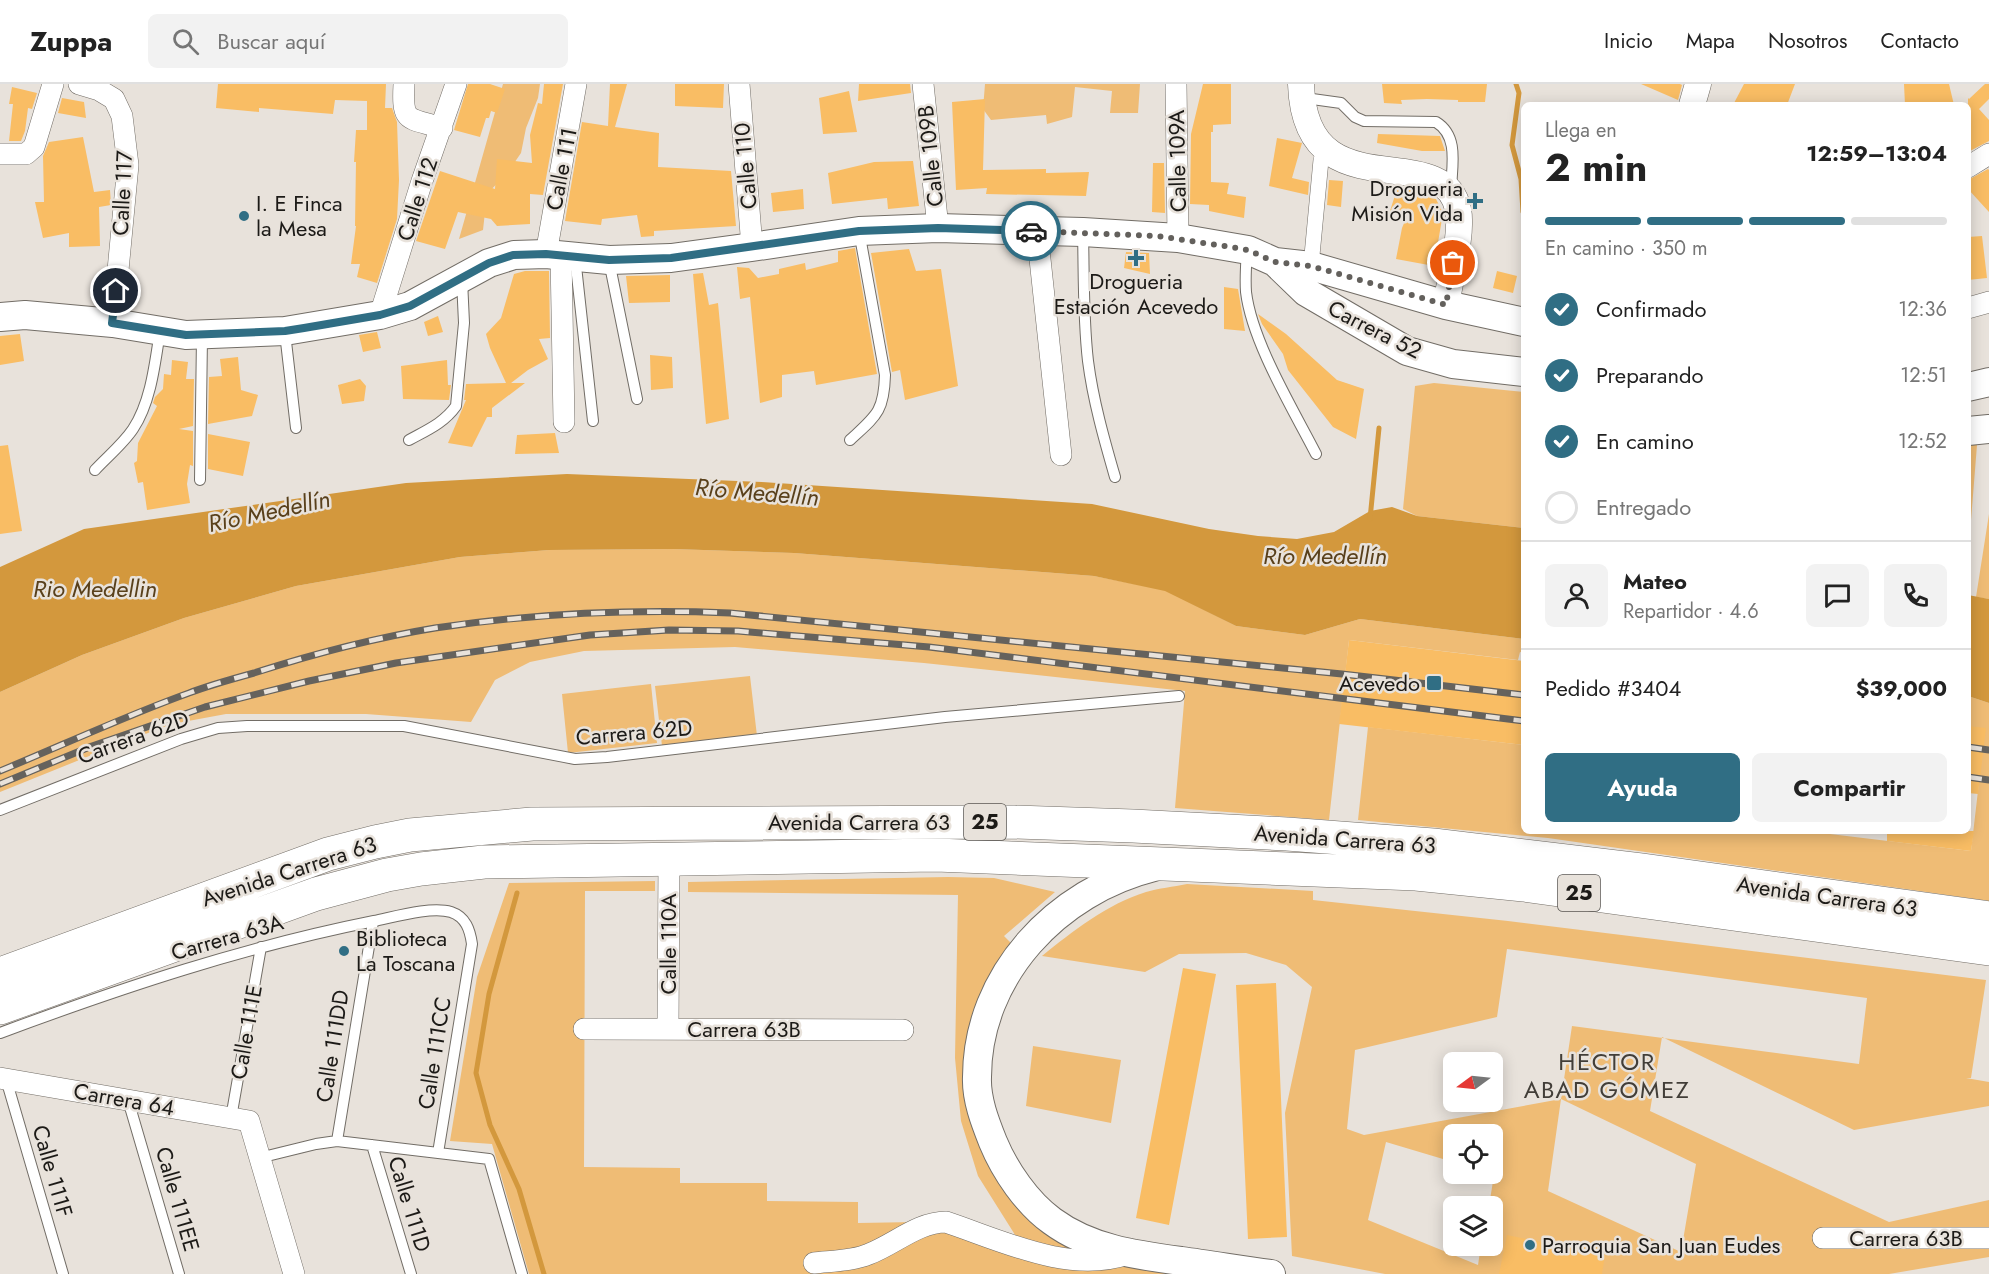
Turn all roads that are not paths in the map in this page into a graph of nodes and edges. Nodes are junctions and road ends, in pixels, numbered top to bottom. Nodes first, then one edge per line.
1 (52, 84) edge
2 (79, 84) edge
3 (404, 84) edge
4 (456, 84) edge
5 (576, 84) edge
6 (739, 84) edge
7 (923, 84) edge
8 (1176, 84) edge
9 (1698, 84) edge
10 (1301, 91) edge
11 (1693, 102) edge
12 (442, 128) junction
13 (0, 154) edge
14 (1989, 154) edge
15 (1322, 160) dead end
16 (1971, 165) edge
17 (1447, 187) junction
18 (938, 228) junction
19 (859, 231) junction
20 (1037, 231) junction
21 (1083, 232) junction
22 (1178, 238) junction
23 (752, 247) junction
24 (1248, 250) junction
25 (561, 256) junction
26 (609, 260) junction
27 (1275, 262) junction
28 (1311, 266) junction
29 (462, 278) junction
30 (1989, 302) edge
31 (1446, 305) junction
32 (1971, 307) edge
33 (380, 315) junction
34 (0, 317) edge
35 (1521, 321) edge
36 (112, 323) junction
37 (160, 331) junction
38 (285, 331) junction
39 (202, 335) junction
40 (1521, 372) edge
41 (1989, 382) edge
42 (1971, 386) edge
43 (637, 399) dead end
44 (593, 421) dead end
45 (564, 422) dead end
46 (296, 428) dead end
47 (1989, 429) edge
48 (1971, 431) edge
49 (409, 440) dead end
50 (850, 440) dead end
51 (1316, 454) dead end
52 (1061, 455) dead end
53 (94, 470) dead end
54 (1115, 477) dead end
55 (200, 480) dead end
56 (1179, 696) dead end
57 (0, 810) edge
58 (669, 858) junction
59 (1167, 864) junction
60 (1989, 918) edge
61 (373, 922) junction
62 (468, 924) joint
63 (261, 947) junction
64 (1989, 949) edge
65 (0, 974) edge
66 (0, 1008) edge
67 (584, 1029) dead end
68 (668, 1029) junction
69 (903, 1030) dead end
70 (0, 1033) edge
71 (3, 1078) edge
72 (128, 1100) junction
73 (240, 1119) junction
74 (337, 1141) junction
75 (372, 1145) junction
76 (438, 1153) junction
77 (260, 1158) junction
78 (1823, 1238) dead end
79 (1989, 1238) edge
80 (1128, 1254) junction
81 (813, 1263) dead end
82 (63, 1274) edge
83 (179, 1274) edge
84 (294, 1274) edge
85 (411, 1274) edge
86 (522, 1274) edge
87 (1271, 1274) edge

1 - 13 street
2 - 36 street, Calle 117
3 - 12 street
4 - 12 street, Calle 112
5 - 25 street, Calle 111
6 - 23 street, Calle 110
7 - 18 street, Calle 109B
8 - 22 street, Calle 109A
9 - 11 street
10 - 17 street
10 - 17 lane
12 - 33 street, Calle 112
14 - 16 street
15 - 28 street
17 - 31 street
18 - 19 main road, Carrera 52
18 - 20 main road, Carrera 52
19 - 23 main road, Carrera 52
19 - 50 lane
20 - 21 main road, Carrera 52
20 - 52 street
21 - 22 main road, Carrera 52
21 - 54 lane
22 - 24 main road, Carrera 52
23 - 26 main road, Carrera 52
24 - 27 main road, Carrera 52
24 - 51 lane
25 - 26 main road, Carrera 52
25 - 29 main road, Carrera 52
25 - 44 lane
25 - 45 street, Calle 111
26 - 43 lane
27 - 28 main road, Carrera 52
27 - 40 main road, Carrera 52
28 - 31 main road, Carrera 52
29 - 33 main road, Carrera 52
29 - 49 lane
30 - 32 street
31 - 35 main road, Carrera 52
33 - 38 main road, Carrera 52
34 - 36 main road, Carrera 52
36 - 37 main road, Carrera 52
37 - 39 main road, Carrera 52
37 - 53 lane
38 - 39 main road, Carrera 52
38 - 46 lane
39 - 55 lane
41 - 42 main road
47 - 48 main road
56 - 57 lane, Carrera 62D
58 - 59 highway, Avenida Carrera 63 / 25
58 - 66 highway, Avenida Carrera 63 / 25
58 - 68 street, Calle 110A
59 - 64 highway, Avenida Carrera 63 / 25
59 - 80 main road
60 - 65 highway, Avenida Carrera 63 / 25
61 - 62 lane, Carrera 63A
61 - 63 lane, Carrera 63A
61 - 74 lane, Calle 111DD
62 - 76 lane, Calle 111CC
63 - 70 lane, Carrera 63A
63 - 73 lane, Calle 111E
67 - 68 street, Carrera 63B
68 - 69 street, Carrera 63B
71 - 72 street, Carrera 64
71 - 82 lane, Calle 111F
72 - 73 street, Carrera 64
72 - 83 lane, Calle 111EE
73 - 77 street, Calle 111E
74 - 75 lane
74 - 77 lane
75 - 76 lane
75 - 85 lane, Calle 111D
76 - 86 lane
77 - 84 street, Calle 111E
78 - 79 street, Carrera 63B
80 - 81 street
80 - 87 main road

